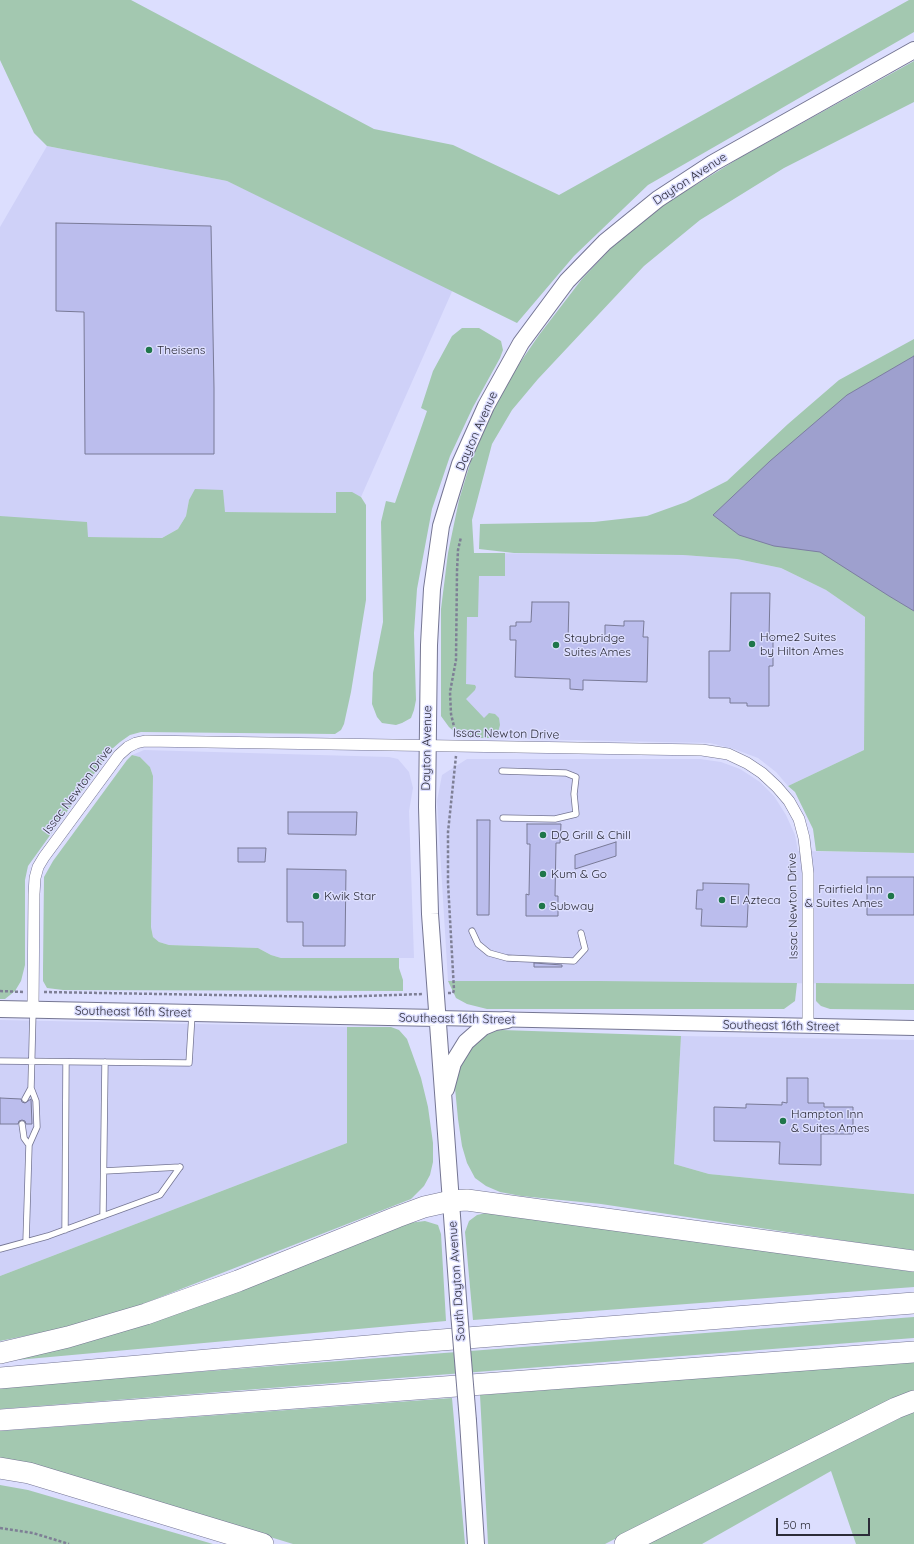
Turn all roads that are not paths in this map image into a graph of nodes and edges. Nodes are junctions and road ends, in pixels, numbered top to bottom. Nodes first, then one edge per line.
1 (914, 50) edge
2 (427, 746) junction
3 (502, 771) dead end
4 (503, 818) dead end
5 (472, 931) dead end
6 (581, 933) dead end
7 (0, 1009) edge
8 (33, 1010) junction
9 (192, 1013) junction
10 (437, 1018) junction
11 (507, 1020) junction
12 (808, 1026) junction
13 (914, 1028) edge
14 (0, 1061) edge
15 (32, 1061) junction
16 (66, 1062) junction
17 (105, 1062) junction
18 (31, 1088) junction
19 (25, 1099) dead end
20 (444, 1108) junction
21 (22, 1124) dead end
22 (29, 1144) junction
23 (104, 1171) junction
24 (451, 1201) junction
25 (103, 1216) junction
26 (65, 1230) junction
27 (26, 1242) junction
28 (0, 1249) edge
29 (914, 1261) edge
30 (914, 1303) edge
31 (914, 1352) edge
32 (0, 1353) edge
33 (0, 1378) edge
34 (914, 1401) edge
35 (0, 1420) edge
36 (0, 1468) edge
37 (263, 1544) edge
38 (476, 1544) edge
39 (625, 1544) edge

1 - 2 main road, Dayton Avenue
2 - 8 street, Issac Newton Drive
2 - 10 main road, Dayton Avenue
2 - 12 street, Issac Newton Drive
3 - 4 lane
5 - 6 lane
7 - 8 main road, Southeast 16th Street
8 - 9 main road, Southeast 16th Street
8 - 15 lane
9 - 10 main road, Southeast 16th Street
9 - 17 lane
10 - 11 street, Southeast 16th Street
10 - 20 main road, South Dayton Avenue
11 - 12 street, Southeast 16th Street
11 - 20 main road
12 - 13 street, Southeast 16th Street
14 - 15 lane
15 - 16 lane
15 - 18 lane
16 - 17 lane
16 - 26 lane
17 - 23 lane
18 - 19 lane
18 - 22 lane
20 - 24 main road, South Dayton Avenue
21 - 22 lane
22 - 27 lane
23 - 25 lane
23 - 25 lane
24 - 29 highway
24 - 32 highway
24 - 38 main road, South Dayton Avenue, bridge
25 - 26 lane
26 - 27 lane
27 - 28 lane
30 - 33 highway
31 - 35 highway
34 - 39 highway
36 - 37 highway

